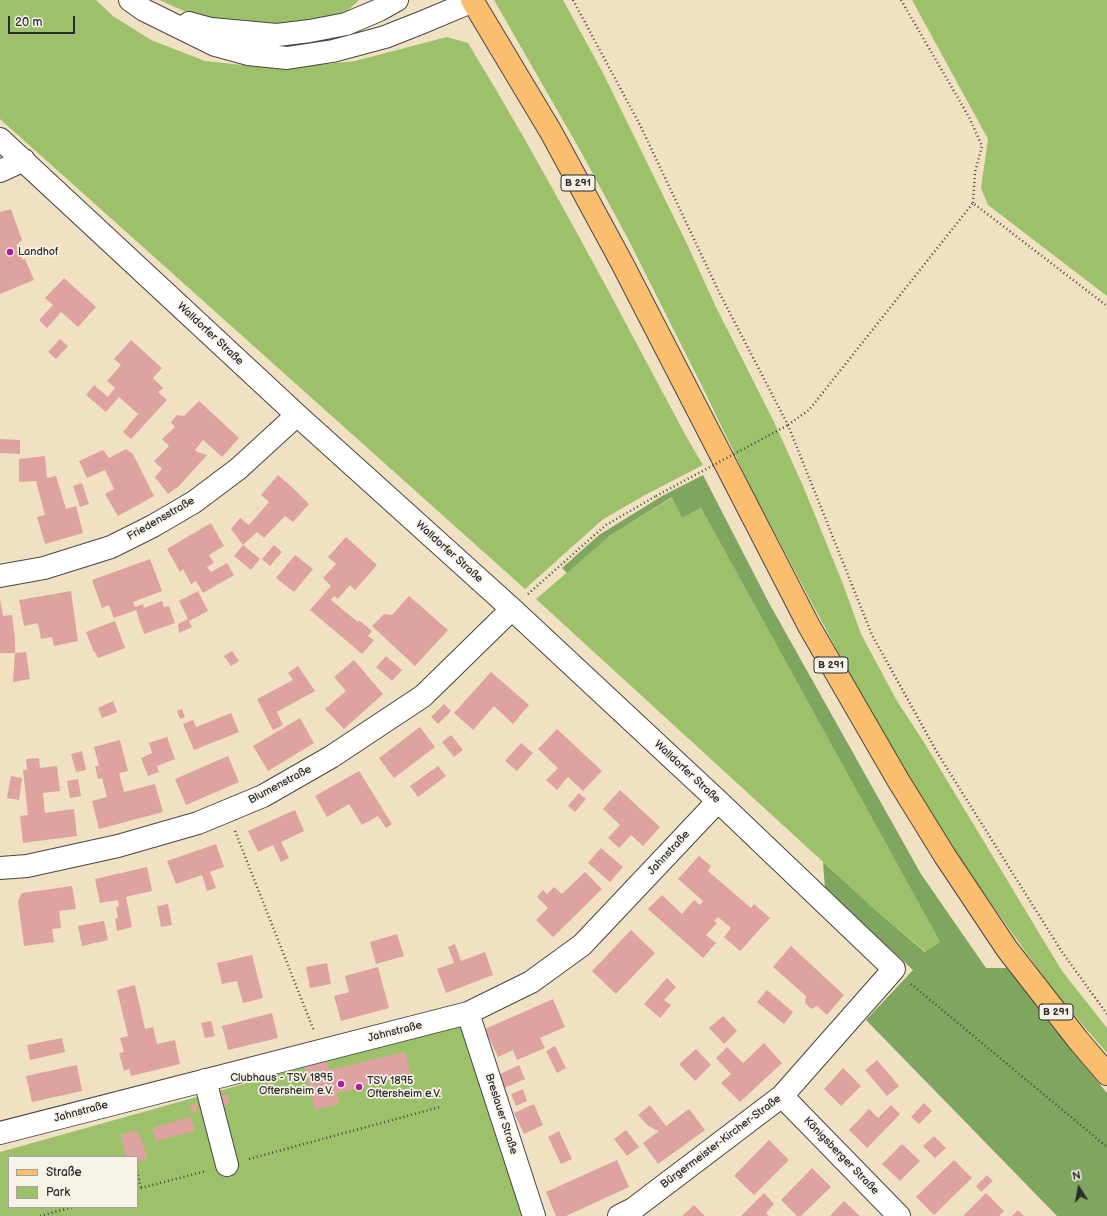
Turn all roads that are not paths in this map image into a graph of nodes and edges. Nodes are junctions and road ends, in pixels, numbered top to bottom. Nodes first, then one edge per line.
1 (369, 0) edge
2 (396, 0) edge
3 (472, 0) edge
4 (137, 5) edge
5 (346, 24) junction
6 (0, 139) edge
7 (24, 160) junction
8 (0, 171) edge
9 (297, 415) junction
10 (0, 576) edge
11 (512, 609) junction
12 (718, 801) junction
13 (0, 868) edge
14 (894, 969) joint
15 (468, 1013) junction
16 (1107, 1074) edge
17 (205, 1080) junction
18 (782, 1096) junction
19 (0, 1134) edge
20 (227, 1165) road end
21 (534, 1216) edge
22 (619, 1216) edge
23 (899, 1216) edge

1 - 5 street
2 - 5 street
3 - 4 street
3 - 16 main road, B 291
4 - 5 street
6 - 7 street, Walldorfer Straße
7 - 8 street
7 - 9 street, Walldorfer Straße
9 - 10 street, Friedensstraße
9 - 11 street, Walldorfer Straße
11 - 12 street, Walldorfer Straße
11 - 13 street, Blumenstraße
12 - 14 street, Walldorfer Straße
12 - 15 street, Jahnstraße
14 - 18 street, Bürgermeister-Kircher-Straße
15 - 17 street, Jahnstraße
15 - 21 street, Breslauer Straße
17 - 19 street, Jahnstraße
17 - 20 street
18 - 22 street, Bürgermeister-Kircher-Straße
18 - 23 street, Königsberger Straße

